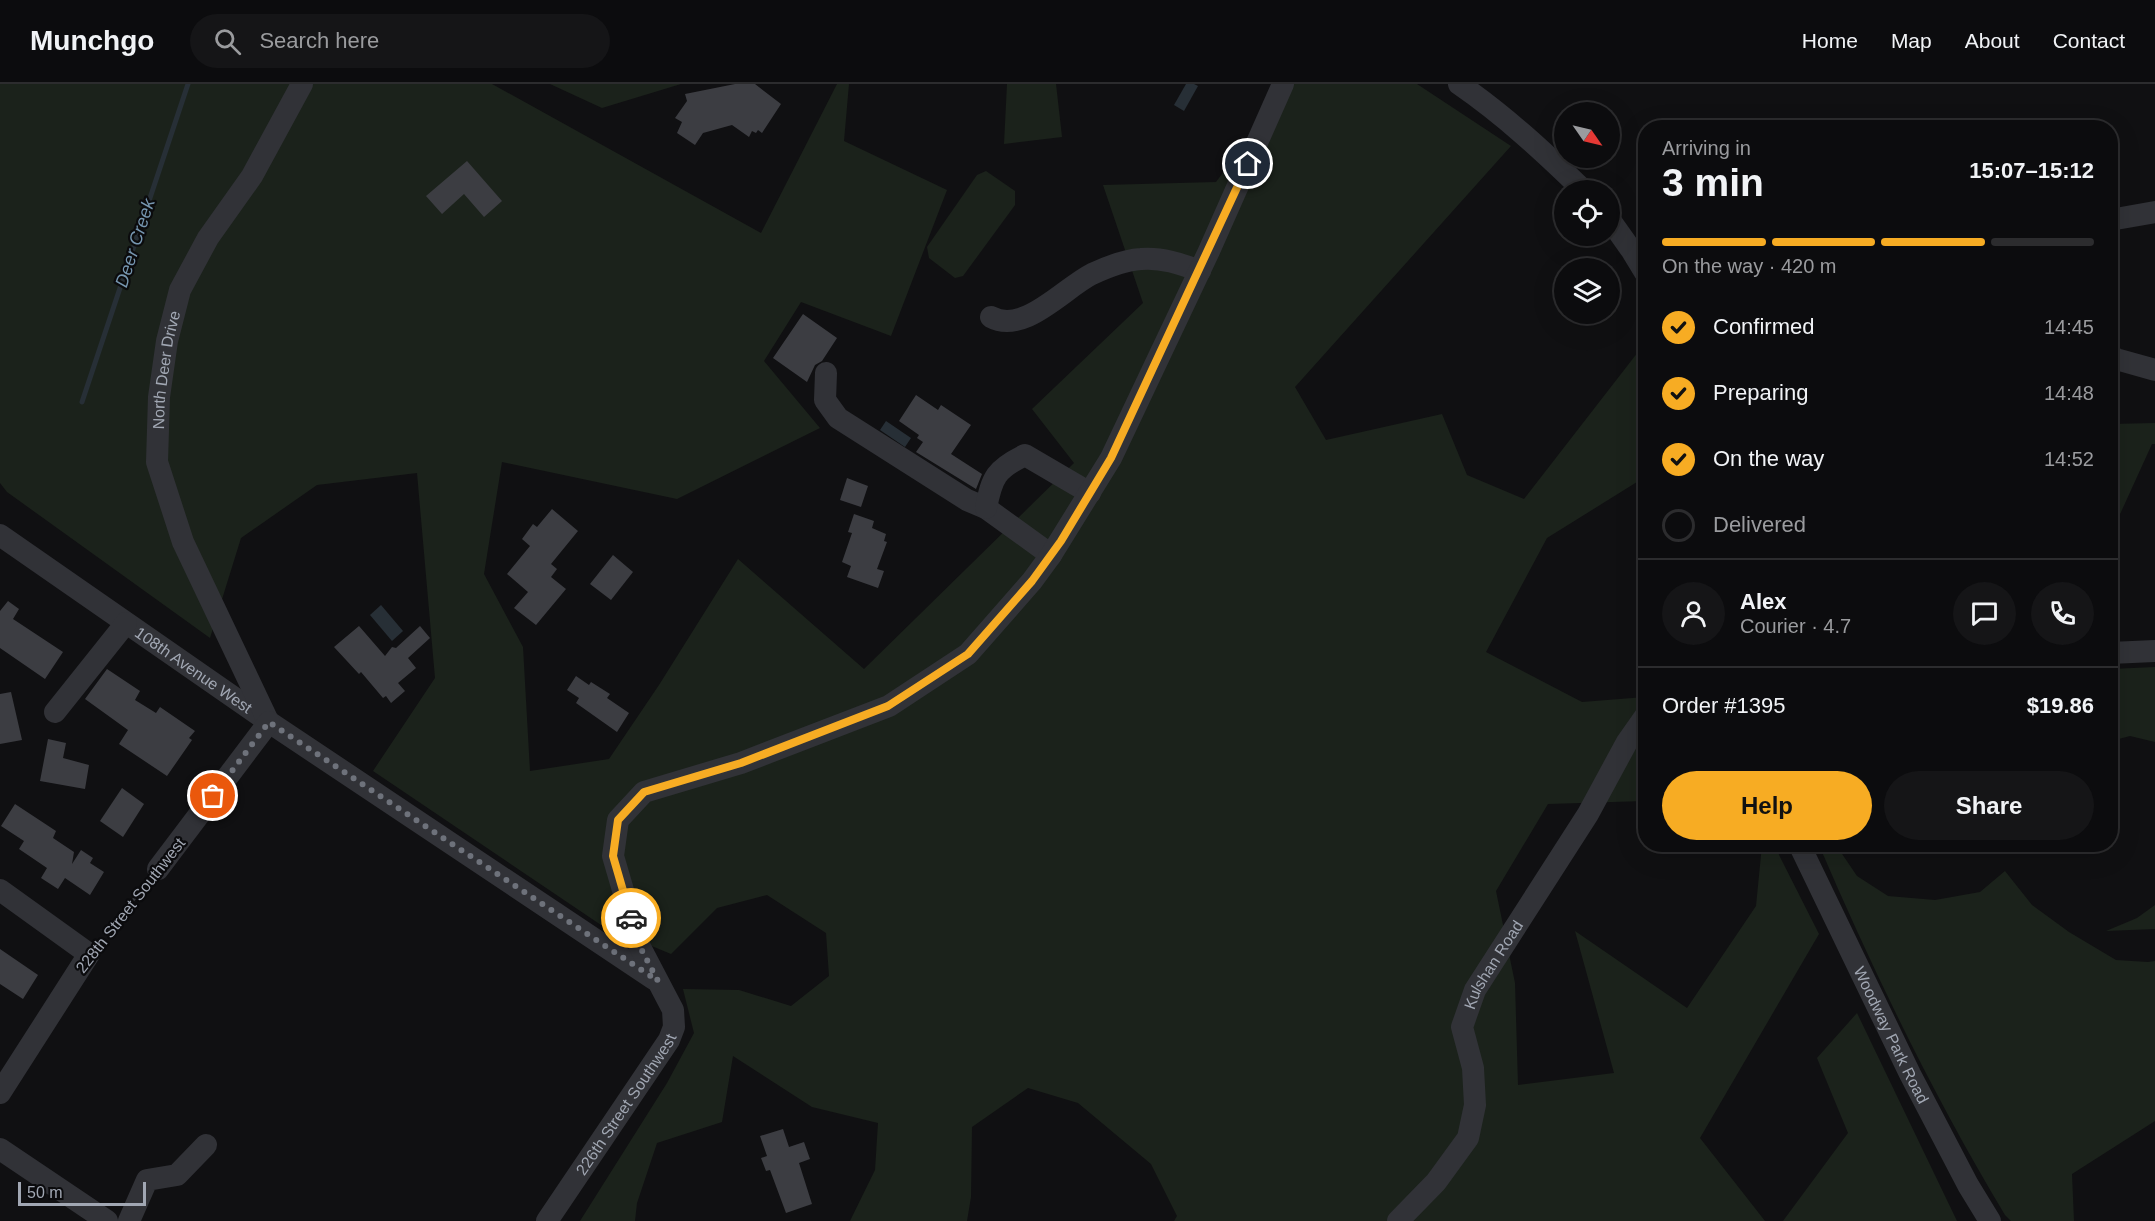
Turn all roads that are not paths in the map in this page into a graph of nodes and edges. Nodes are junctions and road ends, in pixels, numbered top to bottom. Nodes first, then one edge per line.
1 (302, 84) edge
2 (1283, 84) edge
3 (1459, 84) edge
4 (1572, 180) edge
5 (2155, 212) edge
6 (2118, 219) edge
7 (1620, 234) edge
8 (1638, 260) edge
9 (1200, 271) junction
10 (991, 317) dead end
11 (2118, 359) edge
12 (2155, 370) edge
13 (826, 373) dead end
14 (1090, 493) junction
15 (986, 508) junction
16 (0, 536) edge
17 (1051, 555) junction
18 (126, 622) junction
19 (2155, 651) edge
20 (2118, 653) edge
21 (245, 673) junction
22 (216, 684) junction
23 (56, 712) dead end
24 (269, 722) junction
25 (1638, 727) edge
26 (1803, 852) edge
27 (158, 869) road end
28 (0, 890) edge
29 (658, 981) junction
30 (0, 1093) edge
31 (206, 1145) dead end
32 (0, 1149) edge
33 (106, 1221) edge
34 (129, 1221) edge
35 (547, 1221) edge
36 (1398, 1221) edge
37 (1990, 1221) edge

1 - 21 street, North Deer Drive
2 - 9 street, 226th Street Southwest
3 - 4 street
5 - 6 street
7 - 8 street
9 - 10 street
9 - 14 street, 226th Street Southwest
11 - 12 street
13 - 15 street
14 - 15 street
14 - 17 street, 226th Street Southwest
15 - 17 street
16 - 18 street, 108th Avenue West
17 - 29 street, 226th Street Southwest
18 - 22 street, 108th Avenue West
18 - 23 street
19 - 20 street
21 - 22 street
21 - 24 street, North Deer Drive
22 - 24 street, 108th Avenue West
24 - 27 street, 228th Street Southwest
24 - 29 street, 108th Avenue West
25 - 36 street, Kulshan Road
26 - 37 street, Woodway Park Road
28 - 30 street, 228th Street Southwest
29 - 35 street, 226th Street Southwest
31 - 34 street
32 - 33 street

